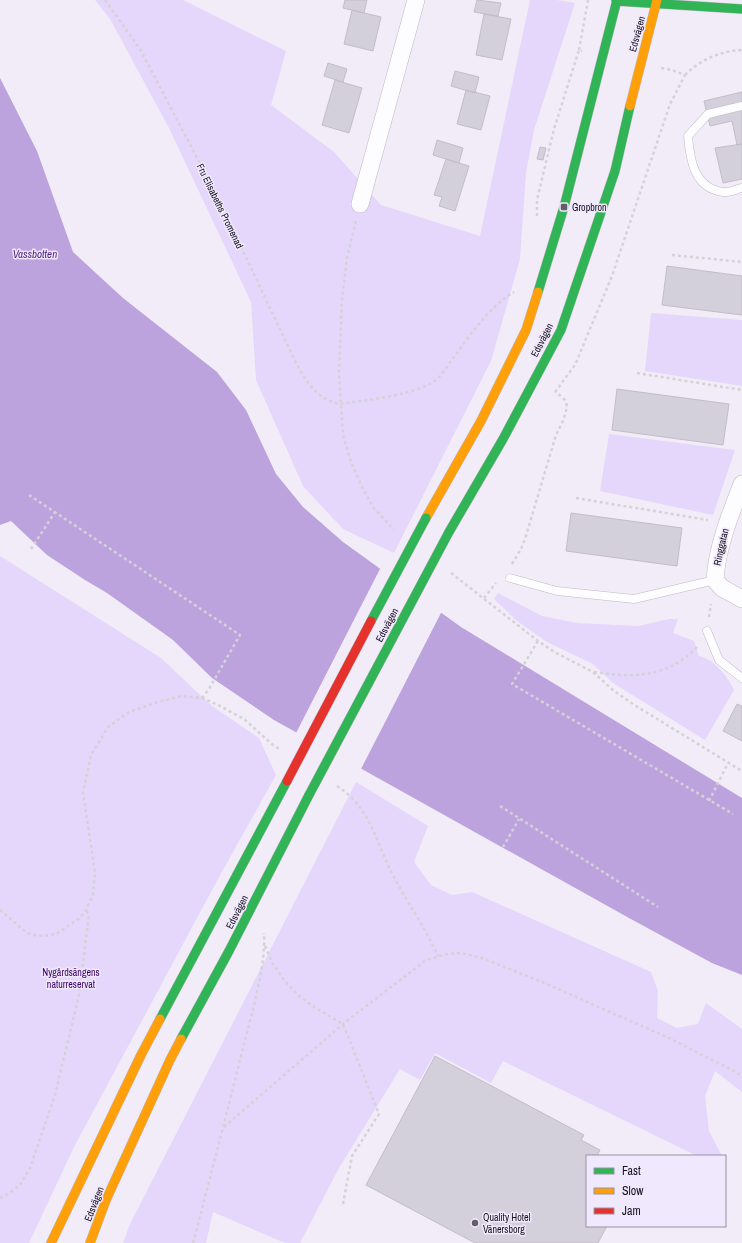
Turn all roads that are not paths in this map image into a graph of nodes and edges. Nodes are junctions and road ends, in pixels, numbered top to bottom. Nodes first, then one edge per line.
1 (416, 0) edge
2 (616, 0) edge
3 (657, 2) edge
4 (742, 8) edge
5 (742, 106) edge
6 (742, 188) edge
7 (360, 204) road end
8 (742, 484) edge
9 (509, 574) road end
10 (715, 580) junction
11 (742, 598) edge
12 (707, 631) road end
13 (742, 678) edge
14 (51, 1243) edge
15 (90, 1243) edge

1 - 7 street
2 - 3 main road
2 - 14 main road, Edsvägen, bridge
3 - 4 main road
3 - 15 main road, Edsvägen, bridge
5 - 6 lane
8 - 10 street, Ringgatan
9 - 10 lane
10 - 11 street, Ringgatan
12 - 13 lane

